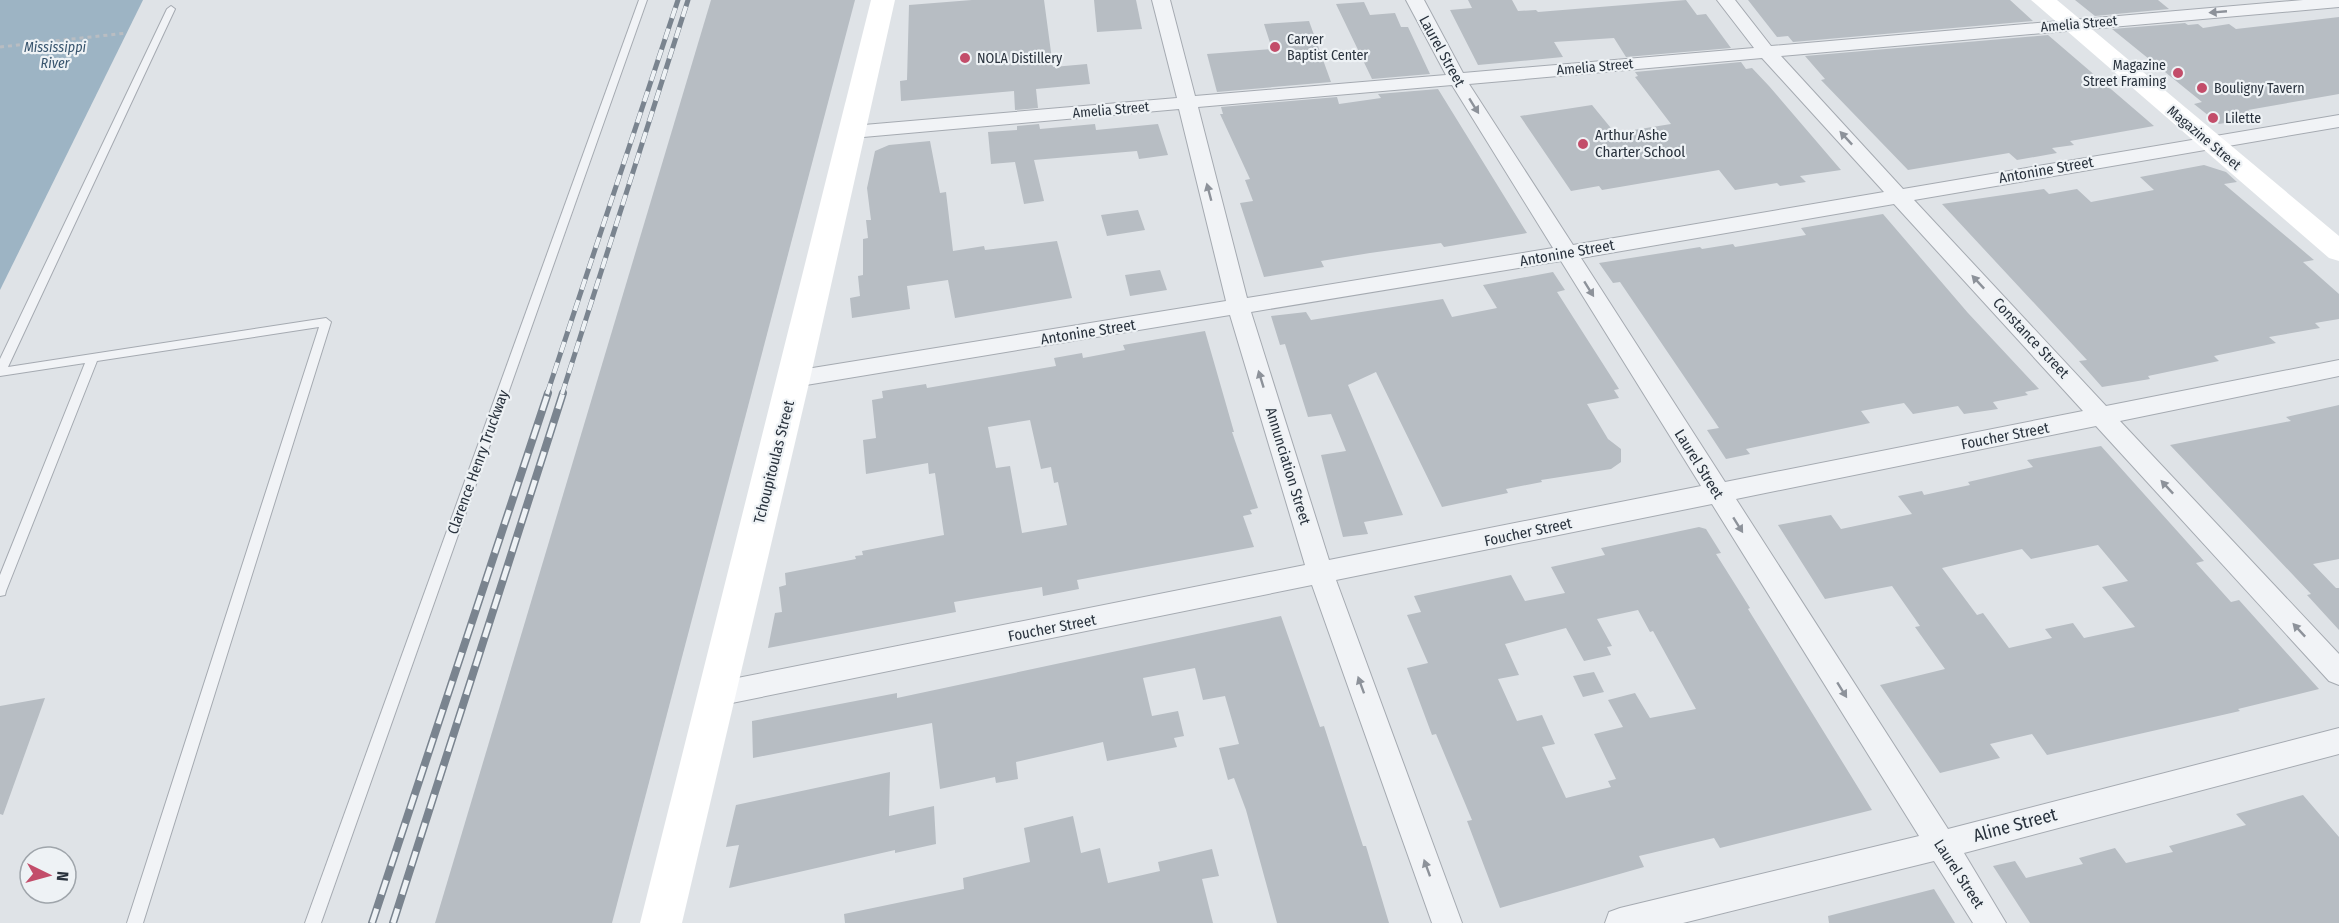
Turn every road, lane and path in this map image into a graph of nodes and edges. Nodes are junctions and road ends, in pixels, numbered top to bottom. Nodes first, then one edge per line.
1 (643, 0) edge
2 (883, 0) edge
3 (1161, 0) edge
4 (1415, 0) edge
5 (1726, 0) edge
6 (2043, 0) edge
7 (2339, 2) edge
8 (171, 9) dead end
9 (2070, 25) junction
10 (127, 33) dead end
11 (0, 47) edge
12 (1766, 51) junction
13 (1456, 79) junction
14 (1185, 104) junction
15 (2339, 120) edge
16 (852, 132) junction
17 (2209, 142) junction
18 (1899, 195) junction
19 (2339, 251) edge
20 (1567, 253) junction
21 (1239, 308) junction
22 (93, 357) junction
23 (2339, 368) edge
24 (0, 371) edge
25 (794, 380) junction
26 (2103, 417) junction
27 (1718, 493) junction
28 (1321, 574) junction
29 (0, 591) edge
30 (2339, 673) edge
31 (717, 694) junction
32 (2339, 741) edge
33 (1940, 845) junction
34 (135, 923) edge
35 (313, 923) edge
36 (661, 923) edge
37 (1447, 923) edge
38 (1620, 923) edge
39 (1991, 923) edge

1 - 35 lane, Clarence Henry Truckway
2 - 16 street, Tchoupitoulas Street
3 - 14 street, Annunciation Street
4 - 13 street, Laurel Street
5 - 12 street, Constance Street
6 - 9 street, Magazine Street
7 -> 9 street, Amelia Street
8 - 24 lane
9 - 12 street, Amelia Street
9 - 17 street, Magazine Street
10 - 11 path
12 - 13 street, Amelia Street
18 -> 12 street, Constance Street
13 - 14 street, Amelia Street
13 -> 20 street, Laurel Street
14 - 16 street, Amelia Street
21 -> 14 street, Annunciation Street
15 - 17 street, Antonine Street
16 - 25 street, Tchoupitoulas Street
17 - 18 street, Antonine Street
17 - 19 street, Magazine Street
18 - 20 street, Antonine Street
26 -> 18 street, Constance Street
20 - 21 street, Antonine Street
20 -> 27 street, Laurel Street
21 - 25 street, Antonine Street
28 -> 21 street, Annunciation Street
22 - 24 lane
22 - 29 lane
22 - 34 lane
23 - 26 street, Foucher Street
25 - 31 street, Tchoupitoulas Street
26 - 27 street, Foucher Street
30 -> 26 street, Constance Street
27 - 28 street, Foucher Street
27 -> 33 street, Laurel Street
28 - 31 street, Foucher Street
37 -> 28 street, Annunciation Street
31 - 36 street, Tchoupitoulas Street
32 - 33 street, Aline Street
33 - 38 street, Aline Street
33 - 39 street, Laurel Street

